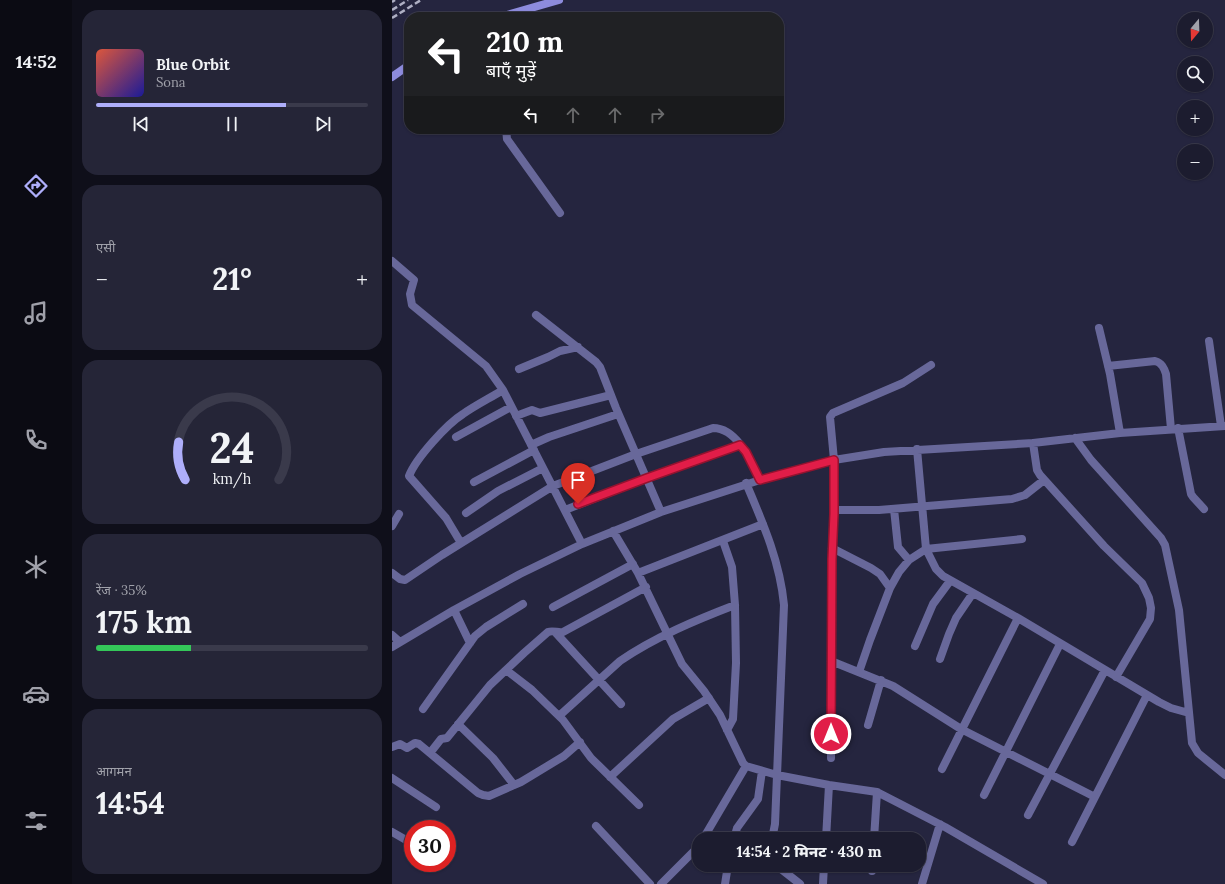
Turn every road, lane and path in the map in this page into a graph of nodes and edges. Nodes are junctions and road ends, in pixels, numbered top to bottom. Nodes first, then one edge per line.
1 (559, 0) edge
2 (517, 12) edge
3 (404, 69) edge
4 (392, 77) edge
5 (507, 134) edge
6 (560, 213) dead end
7 (392, 261) edge
8 (536, 315) dead end
9 (1099, 328) dead end
10 (1209, 341) dead end
11 (578, 347) junction
12 (931, 365) dead end
13 (1108, 366) junction
14 (519, 369) dead end
15 (503, 390) junction
16 (611, 395) junction
17 (511, 407) junction
18 (618, 414) junction
19 (516, 416) junction
20 (1223, 426) edge
21 (1175, 429) junction
22 (1120, 432) junction
23 (456, 437) dead end
24 (1075, 438) junction
25 (1033, 443) junction
26 (740, 445) junction
27 (532, 447) junction
28 (917, 449) junction
29 (636, 454) junction
30 (834, 460) junction
31 (543, 468) junction
32 (647, 478) junction
33 (760, 480) junction
34 (1044, 480) junction
35 (474, 482) dead end
36 (746, 483) junction
37 (553, 486) junction
38 (922, 507) junction
39 (894, 509) junction
40 (1204, 509) dead end
41 (565, 510) junction
42 (834, 510) junction
43 (661, 512) junction
44 (466, 513) dead end
45 (399, 514) dead end
46 (763, 524) junction
47 (392, 526) edge
48 (613, 531) junction
49 (1022, 539) dead end
50 (723, 541) junction
51 (461, 543) junction
52 (582, 544) junction
53 (832, 548) junction
54 (926, 549) junction
55 (909, 560) junction
56 (633, 564) junction
57 (392, 573) edge
58 (638, 573) junction
59 (950, 581) junction
60 (646, 587) junction
61 (890, 588) junction
62 (973, 593) junction
63 (523, 604) dead end
64 (735, 605) junction
65 (553, 607) dead end
66 (454, 610) junction
67 (1018, 618) junction
68 (555, 632) junction
69 (668, 634) junction
70 (392, 635) edge
71 (400, 642) junction
72 (470, 643) junction
73 (1060, 644) junction
74 (915, 646) dead end
75 (392, 647) edge
76 (940, 658) dead end
77 (831, 662) junction
78 (506, 670) junction
79 (1104, 670) junction
80 (859, 672) junction
81 (1116, 677) junction
82 (600, 680) junction
83 (881, 680) junction
84 (1146, 695) junction
85 (709, 698) junction
86 (621, 704) dead end
87 (423, 709) dead end
88 (1189, 713) junction
89 (559, 716) junction
90 (458, 724) junction
91 (868, 725) dead end
92 (727, 730) junction
93 (961, 730) junction
94 (580, 742) junction
95 (392, 747) edge
96 (1005, 752) junction
97 (430, 753) junction
98 (831, 758) dead end
99 (746, 766) junction
100 (942, 769) dead end
101 (762, 771) junction
102 (1050, 774) junction
103 (777, 775) junction
104 (1225, 775) edge
105 (610, 776) junction
106 (392, 778) edge
107 (514, 785) junction
108 (829, 785) junction
109 (877, 792) junction
110 (984, 795) dead end
111 (1095, 797) junction
112 (639, 805) dead end
113 (436, 807) dead end
114 (1028, 815) dead end
115 (940, 824) junction
116 (596, 826) dead end
117 (392, 832) edge
118 (707, 832) edge
119 (736, 832) edge
120 (773, 832) edge
121 (826, 832) edge
122 (874, 832) edge
123 (404, 839) edge
124 (1072, 842) dead end
125 (692, 853) edge
126 (727, 872) edge
127 (785, 872) edge
128 (824, 872) edge
129 (650, 884) edge
130 (661, 884) edge
131 (724, 884) edge
132 (800, 884) edge
133 (823, 884) edge
134 (922, 884) edge
135 (1043, 884) edge

1 - 2 street
3 - 4 street
5 - 6 street
7 - 15 street
8 - 11 street
9 - 13 street
10 - 20 street
11 - 14 street
11 - 16 street
12 - 30 street
13 - 21 street
13 - 22 street
15 - 17 street
15 - 51 street
16 - 18 street
16 - 19 street
17 - 19 street
17 - 23 street
18 - 27 street
18 - 29 street
19 - 27 street
20 - 21 street
21 - 22 street
21 - 40 street
22 - 24 street
24 - 25 street
24 - 88 street
25 - 28 street
25 - 34 street
26 - 29 street
26 - 32 street
26 - 33 street
27 - 31 street
27 - 35 street
28 - 30 street
28 - 38 street
29 - 32 street
29 - 37 street
30 - 33 street
30 - 42 street
31 - 37 street
31 - 44 street
32 - 41 street
32 - 43 street
33 - 36 street
34 - 38 street
34 - 81 street
36 - 43 street
36 - 46 street
37 - 41 street
37 - 51 street
38 - 39 street
38 - 54 street
39 - 42 street
39 - 55 street
41 - 52 street
42 - 53 street
43 - 48 street
45 - 47 street
46 - 50 street
46 - 103 street
48 - 52 street
48 - 56 street
49 - 54 street
50 - 58 street
50 - 64 street
51 - 57 street
52 - 66 street
53 - 61 street
53 - 77 street
54 - 55 street
54 - 59 street
55 - 61 street
56 - 58 street
56 - 65 street
58 - 60 street
59 - 62 street
59 - 74 street
60 - 68 street
60 - 69 street
61 - 80 street
62 - 67 street
62 - 76 street
63 - 72 street
64 - 69 street
64 - 92 street
66 - 71 street
66 - 72 street
67 - 73 street
67 - 93 street
68 - 78 street
68 - 82 street
69 - 82 street
69 - 85 street
70 - 71 street
71 - 75 street
72 - 87 street
73 - 79 street
73 - 96 street
77 - 80 street
77 - 98 street
78 - 89 street
78 - 90 street
79 - 81 street
79 - 102 street
80 - 83 street
81 - 84 street
82 - 86 street
82 - 89 street
83 - 91 street
83 - 93 street
84 - 88 street
84 - 111 street
85 - 92 street
85 - 105 street
88 - 104 street
89 - 94 street
90 - 97 street
90 - 107 street
92 - 99 street
93 - 96 street
93 - 100 street
94 - 105 street
94 - 107 street
95 - 97 street
96 - 102 street
96 - 110 street
97 - 107 street
99 - 101 street
99 - 118 street
101 - 103 street
101 - 119 street
102 - 111 street
102 - 114 street
103 - 108 street
103 - 120 street
105 - 112 street
106 - 113 street
108 - 109 street
108 - 121 street
109 - 115 street
109 - 122 street
111 - 124 street
115 - 134 street
115 - 135 street
116 - 129 street
117 - 123 street
125 - 130 street
126 - 131 street
127 - 132 street
128 - 133 street

